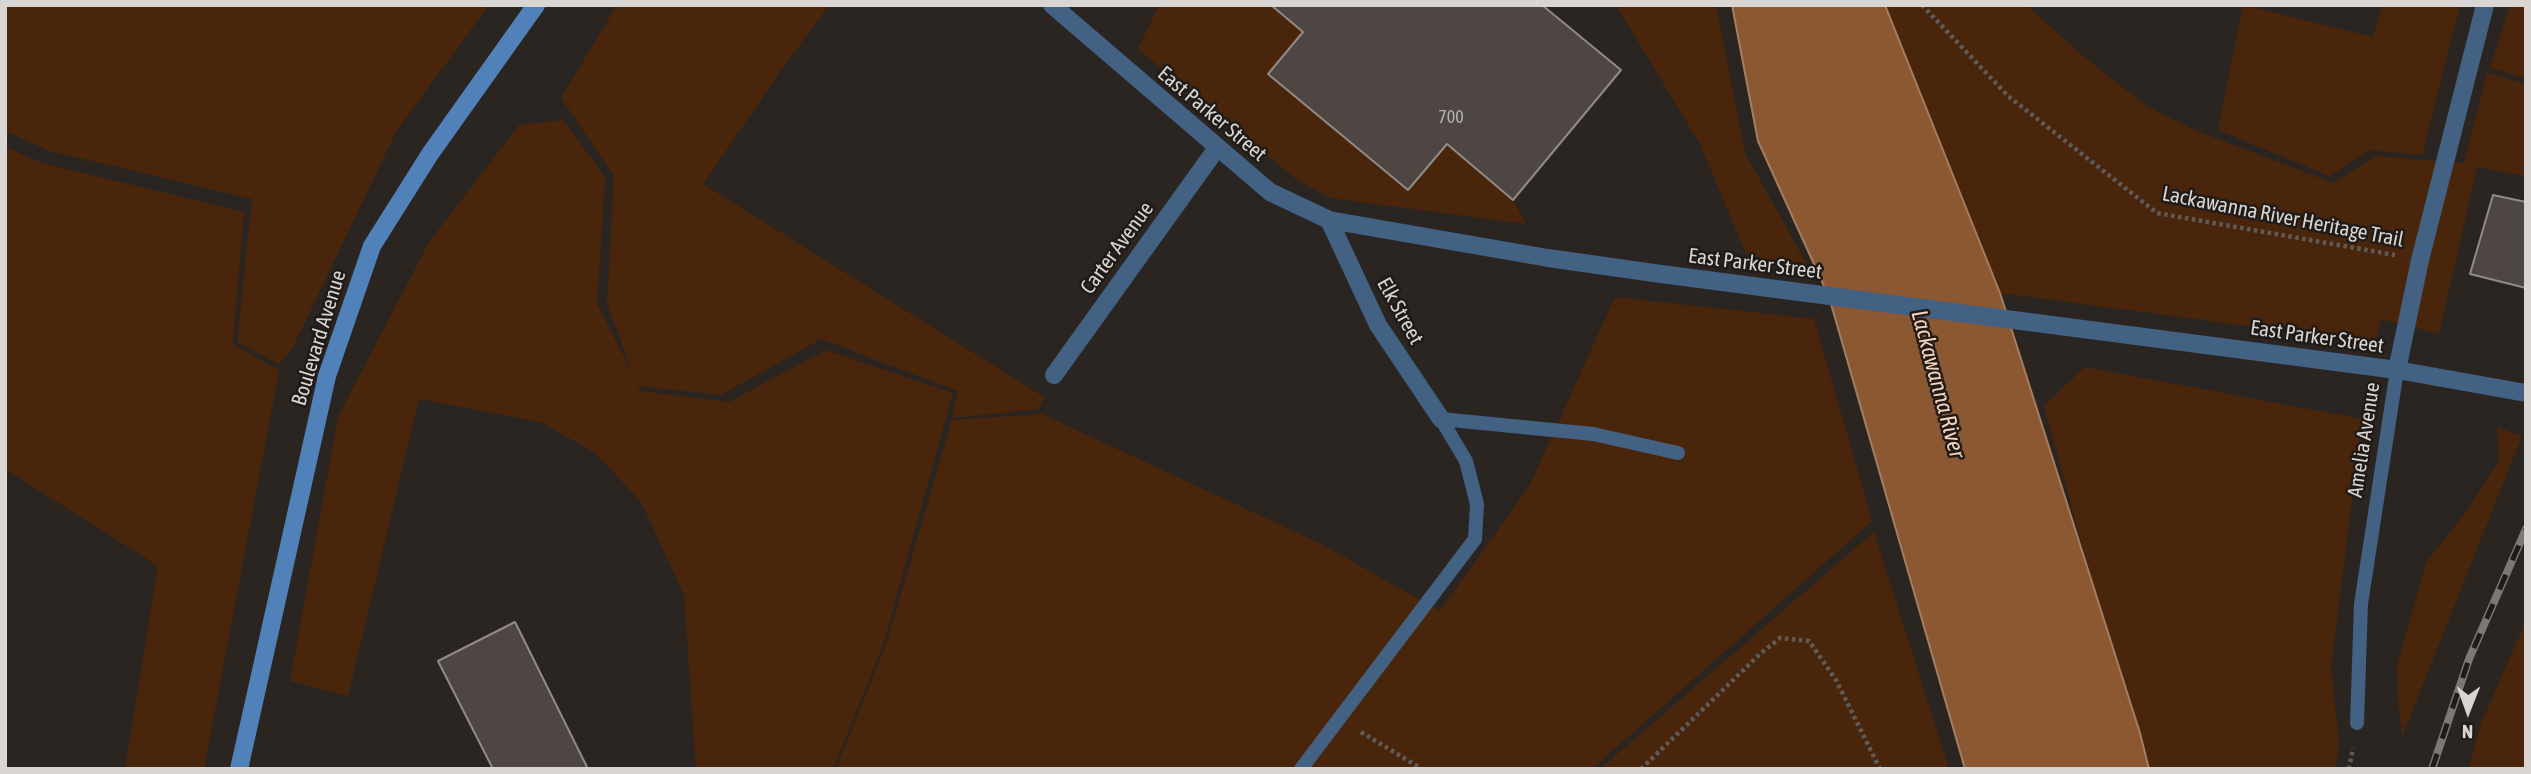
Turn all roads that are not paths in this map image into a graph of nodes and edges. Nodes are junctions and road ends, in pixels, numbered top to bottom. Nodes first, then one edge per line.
1 (536, 5) edge
2 (1052, 5) edge
3 (2485, 5) edge
4 (1217, 148) junction
5 (1329, 220) junction
6 (2397, 370) junction
7 (1054, 375) dead end
8 (2526, 393) edge
9 (1441, 419) junction
10 (1678, 453) dead end
11 (2357, 723) dead end
12 (239, 769) edge
13 (1301, 769) edge

1 - 12 street, Boulevard Avenue
2 - 4 street, East Parker Street
3 - 6 street, Amelia Avenue
4 - 5 street, East Parker Street
4 - 7 street, Carter Avenue
5 - 6 street, East Parker Street
5 - 9 street, Elk Street
6 - 8 street, East Parker Street
6 - 11 lane, Amelia Avenue
9 - 10 lane
9 - 13 lane

